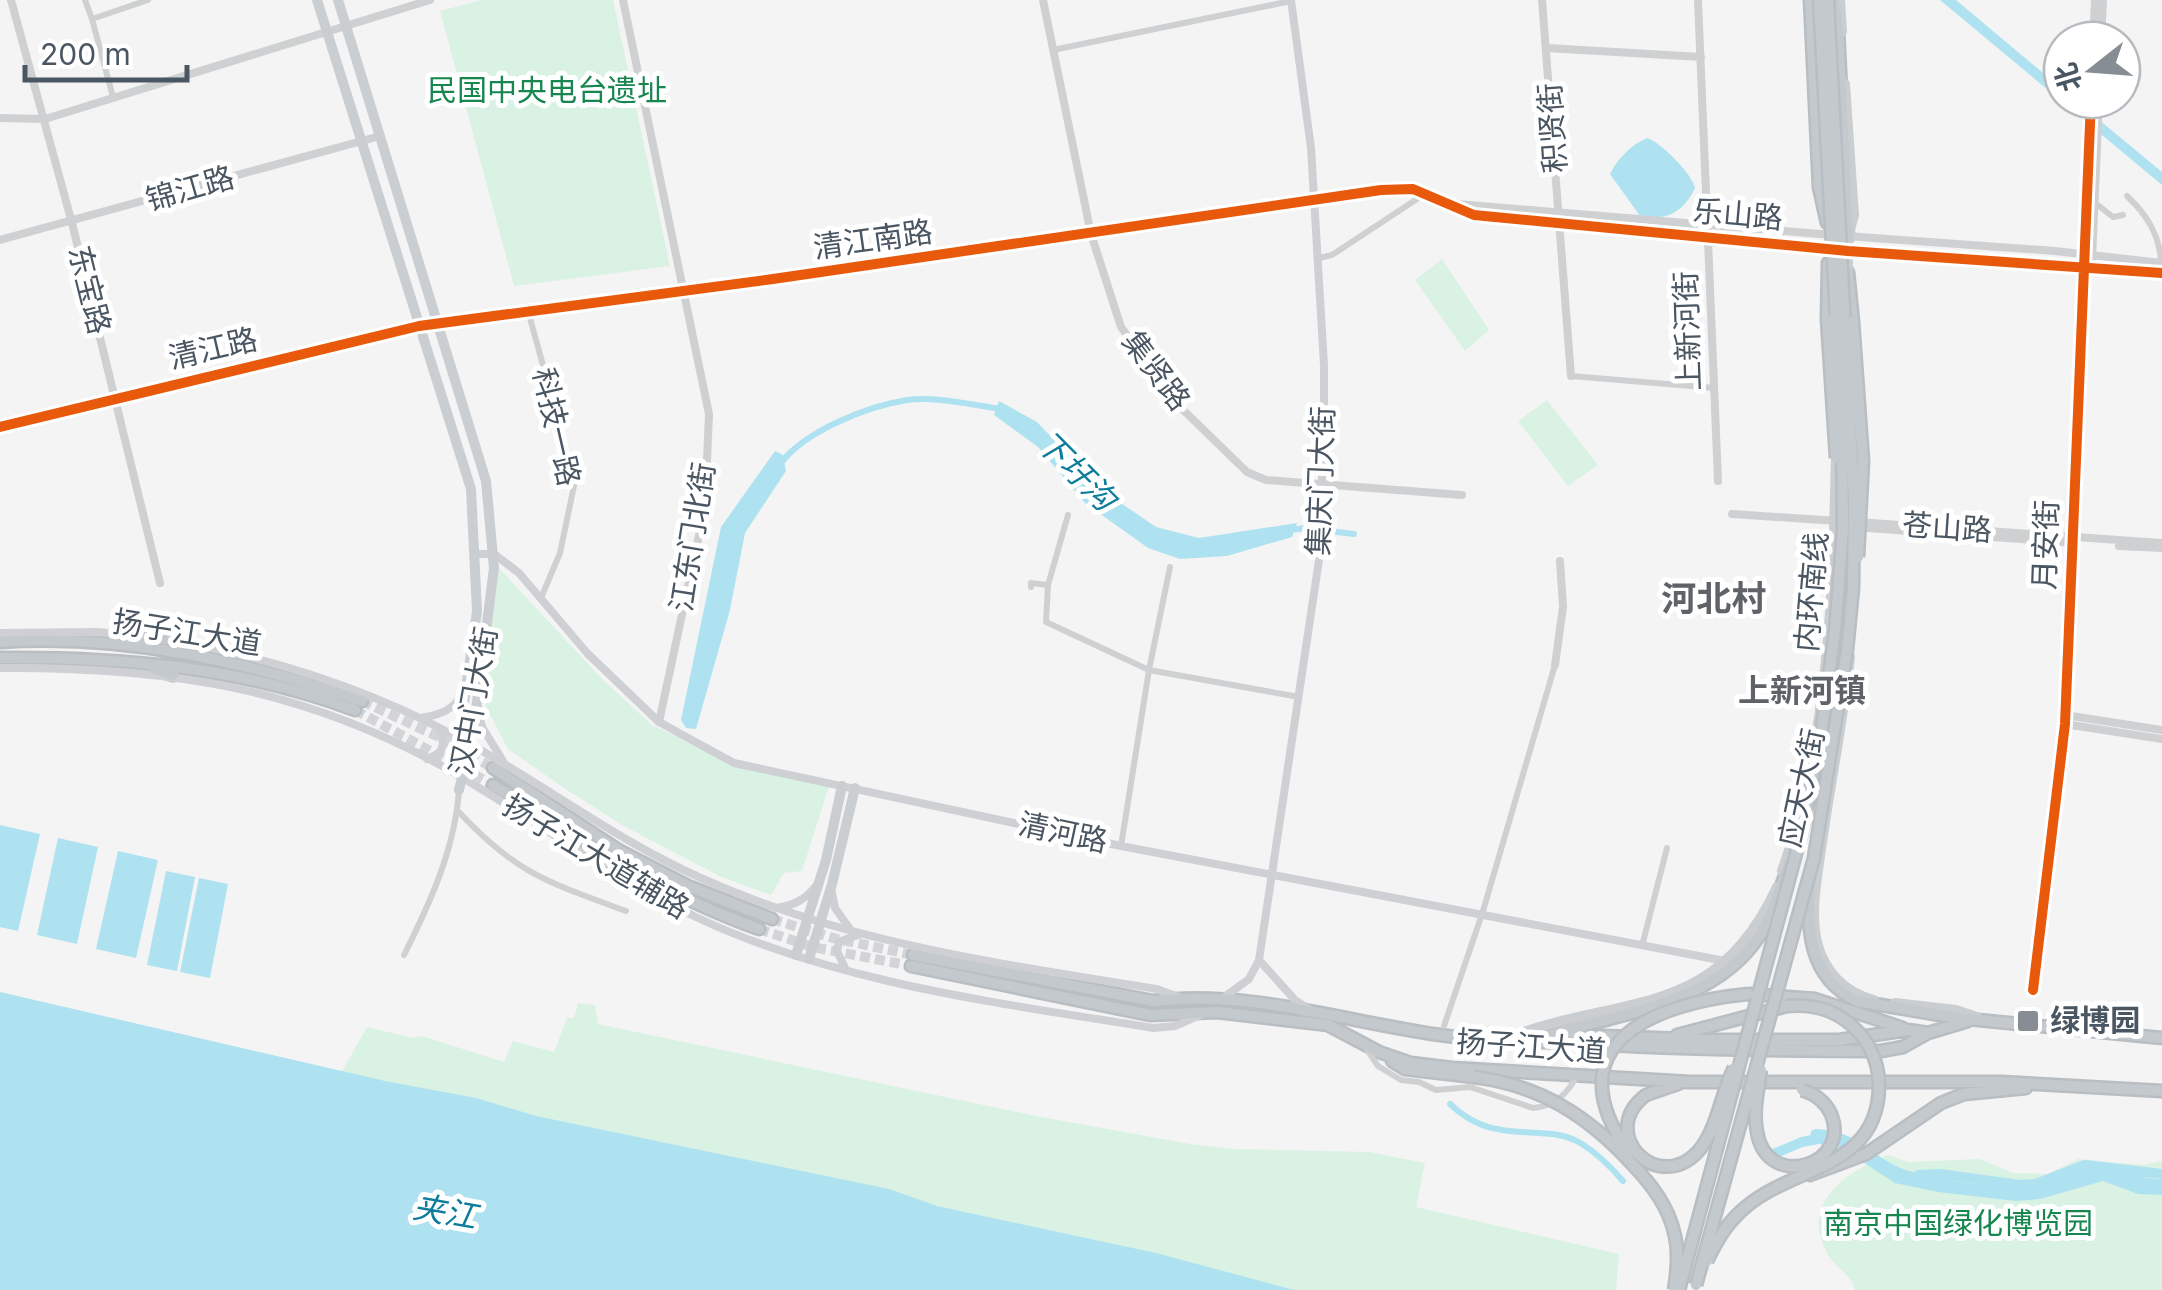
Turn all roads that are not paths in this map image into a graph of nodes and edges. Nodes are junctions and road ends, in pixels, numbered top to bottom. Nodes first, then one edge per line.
1 (11, 0) edge
2 (85, 0) edge
3 (148, 0) edge
4 (317, 0) edge
5 (338, 0) edge
6 (430, 0) edge
7 (623, 0) edge
8 (1043, 0) edge
9 (1292, 0) edge
10 (1542, 0) edge
11 (1698, 0) edge
12 (1815, 0) edge
13 (1833, 0) edge
14 (92, 19) junction
15 (346, 25) junction
16 (327, 31) junction
17 (1547, 48) junction
18 (1054, 50) junction
19 (1700, 57) junction
20 (113, 97) junction
21 (0, 118) edge
22 (44, 120) junction
23 (2091, 120) edge
24 (2096, 120) edge
25 (380, 136) junction
26 (2093, 141) junction
27 (362, 142) junction
28 (2127, 196) dead end
29 (1417, 199) dead end
30 (1315, 200) junction
31 (2094, 202) junction
32 (1453, 203) junction
33 (1560, 211) junction
34 (2123, 215) dead end
35 (72, 222) junction
36 (1561, 223) junction
37 (1708, 224) junction
38 (1827, 228) junction
39 (1091, 234) junction
40 (1709, 237) junction
41 (1848, 237) junction
42 (0, 240) edge
43 (1827, 248) junction
44 (1848, 251) junction
45 (2088, 255) junction
46 (1319, 258) junction
47 (1828, 263) junction
48 (2161, 263) edge
49 (2087, 266) junction
50 (1848, 272) junction
51 (2162, 273) edge
52 (685, 290) junction
53 (528, 311) junction
54 (438, 323) junction
55 (419, 326) junction
56 (1572, 376) joint
57 (1715, 388) junction
58 (116, 397) junction
59 (0, 428) edge
60 (1718, 481) dead end
61 (1322, 486) junction
62 (1462, 495) dead end
63 (1732, 514) dead end
64 (1068, 515) dead end
65 (1835, 524) junction
66 (1858, 525) junction
67 (2071, 540) junction
68 (2162, 546) edge
69 (476, 554) junction
70 (494, 554) junction
71 (1560, 560) dead end
72 (1170, 567) dead end
73 (160, 583) dead end
74 (1048, 585) junction
75 (1031, 587) dead end
76 (1837, 587) junction
77 (1853, 588) junction
78 (541, 598) junction
79 (0, 633) edge
80 (166, 640) junction
81 (0, 642) edge
82 (97, 644) junction
83 (0, 658) edge
84 (139, 663) junction
85 (1555, 665) joint
86 (0, 668) edge
87 (1149, 670) junction
88 (173, 675) junction
89 (467, 686) junction
90 (1299, 697) junction
91 (477, 700) junction
92 (419, 718) junction
93 (2065, 720) junction
94 (659, 722) junction
95 (440, 728) junction
96 (2162, 730) edge
97 (459, 738) junction
98 (2162, 739) edge
99 (470, 744) junction
100 (427, 759) junction
101 (506, 765) junction
102 (492, 768) tunnel mouth
103 (460, 781) junction
104 (493, 785) tunnel mouth
105 (842, 786) junction
106 (856, 788) junction
107 (458, 810) junction
108 (616, 835) junction
109 (1801, 835) junction
110 (1121, 846) junction
111 (1667, 848) dead end
112 (1814, 858) junction
113 (605, 868) junction
114 (654, 868) junction
115 (1272, 874) junction
116 (650, 881) junction
117 (819, 883) junction
118 (831, 887) junction
119 (626, 911) dead end
120 (773, 914) junction
121 (1481, 916) junction
122 (808, 919) junction
123 (820, 923) junction
124 (759, 928) tunnel mouth
125 (857, 933) junction
126 (1642, 946) junction
127 (796, 955) junction
128 (404, 956) dead end
129 (809, 959) junction
130 (1259, 960) junction
131 (1727, 964) junction
132 (846, 970) junction
133 (1134, 986) junction
134 (1074, 987) junction
135 (2032, 990) dead end
136 (1181, 998) junction
137 (1220, 1000) junction
138 (1314, 1012) junction
139 (1201, 1015) junction
140 (1978, 1018) junction
141 (1444, 1026) dead end
142 (1767, 1030) junction
143 (1908, 1030) junction
144 (1928, 1033) junction
145 (1660, 1038) junction
146 (2162, 1038) edge
147 (1504, 1040) junction
148 (1533, 1042) junction
149 (1363, 1043) junction
150 (1379, 1052) junction
151 (1740, 1058) junction
152 (1577, 1075) junction
153 (1690, 1082) junction
154 (1785, 1083) junction
155 (2054, 1085) junction
156 (2162, 1091) edge
157 (1804, 1176) junction
158 (1648, 1180) junction
159 (1696, 1288) edge
160 (1677, 1290) edge

1 - 22 street, 东宝路
2 - 14 street
3 - 14 street
4 - 16 main road, 汉中门大街
5 - 15 main road, 汉中门大街
6 - 15 street
7 - 52 street, 江东门北街
8 - 18 street, 集贤路
9 - 18 street
9 - 30 main road, 集庆门大街
10 - 17 street, 积贤街
11 - 19 street, 上新河街
12 - 38 main road, 应天大街
12 - 38 highway
12 - 76 highway, 内环南线, bridge
13 - 41 highway
13 - 41 main road, 应天大街
13 - 77 highway, 内环南线, bridge
14 - 20 street
15 - 16 street
15 - 25 main road, 汉中门大街
16 - 20 street
16 - 27 main road, 汉中门大街
17 - 19 street
17 - 33 street, 积贤街
18 - 39 street, 集贤路
19 - 37 street, 上新河街
20 - 22 street
21 - 22 street
22 - 35 street, 东宝路
23 - 26 street, 月安街
24 - 26 street
25 - 27 street, 锦江路
25 - 54 main road, 汉中门大街
26 - 31 street
26 - 45 street, 月安街
27 - 35 street, 锦江路
27 - 55 main road, 汉中门大街
28 - 48 street
29 - 46 street
30 - 32 street, 乐山路
30 - 39 street, 清江南路
30 - 46 main road, 集庆门大街
31 - 34 street
31 - 45 street
32 - 33 street, 乐山路
32 - 36 street, 乐山路
33 - 36 street, 积贤街
33 - 37 street, 乐山路
35 - 42 street, 锦江路
35 - 58 street, 东宝路
36 - 40 street, 乐山路
36 - 56 street, 积贤街
37 - 38 street, 乐山路
37 - 40 street, 上新河街
38 - 41 street, 乐山路
38 - 43 main road, 应天大街
39 - 52 street, 清江南路
39 - 61 street, 集贤路
40 - 43 street, 乐山路
40 - 57 street, 上新河街
41 - 44 main road, 应天大街
41 - 45 street, 乐山路
43 - 44 street, 乐山路
43 - 47 main road, 应天大街
44 - 49 street, 乐山路
44 - 50 main road, 应天大街
45 - 48 street, 乐山路
45 - 49 street, 月安街
46 - 61 main road, 集庆门大街
47 - 65 main road, 应天大街
47 - 76 highway, bridge
49 - 51 street, 乐山路
49 - 67 street, 月安街
50 - 66 main road, 应天大街
50 - 77 highway, bridge
52 - 53 street, 清江南路
52 - 94 street, 江东门北街
53 - 54 street, 清江南路
53 - 78 street, 科技一路
54 - 55 street, 清江路
54 - 70 main road, 汉中门大街
55 - 58 street, 清江路
55 - 69 main road, 汉中门大街
56 - 57 street
57 - 60 street, 上新河街
58 - 59 street, 清江路
58 - 73 street, 东宝路
61 - 62 street
61 - 90 main road, 集庆门大街
63 - 65 street, 苍山路
64 - 74 street
65 - 66 street, 苍山路
65 - 131 main road, 应天大街
66 - 67 street, 苍山路
66 - 140 main road, 应天大街
67 - 68 street, 苍山路
67 - 93 street, 月安街
69 - 70 main road
69 - 89 main road, 汉中门大街
70 - 78 main road, 清河路
70 - 91 main road, 汉中门大街
71 - 85 street
72 - 87 street
74 - 75 street
74 - 87 street
76 - 109 highway, 内环南线, bridge
77 - 112 highway, 内环南线, bridge
78 - 94 main road, 清河路
79 - 80 main road, 扬子江大道辅路
80 - 82 highway
80 - 92 main road, 扬子江大道辅路
81 - 82 highway, 扬子江大道
82 - 84 highway, 扬子江大道
83 - 84 highway, 扬子江大道
84 - 88 highway
85 - 121 street
86 - 88 main road, 扬子江大道辅路
87 - 90 street
87 - 110 street
88 - 100 main road, 扬子江大道辅路
89 - 92 main road
89 - 97 main road, 汉中门大街
90 - 115 main road, 集庆门大街
91 - 99 main road, 汉中门大街
91 - 101 main road
92 - 95 main road, 扬子江大道辅路
93 - 96 street
93 - 98 street
93 - 135 street, 月安街
94 - 105 main road, 清河路
95 - 97 main road, 扬子江大道辅路
95 - 100 main road
97 - 99 main road, 扬子江大道辅路
97 - 103 main road, 汉中门大街
99 - 101 main road, 扬子江大道辅路
99 - 103 main road, 汉中门大街
100 - 103 main road, 扬子江大道辅路
101 - 108 main road, 扬子江大道辅路
102 - 114 highway
103 - 107 street
103 - 113 main road, 扬子江大道辅路
104 - 116 highway
105 - 106 main road, 清河路
105 - 117 main road
106 - 110 main road, 清河路
106 - 118 main road
107 - 119 street
107 - 128 street
108 - 114 main road
108 - 120 main road, 扬子江大道辅路
109 - 131 highway, bridge
109 - 151 highway, 内环南线, bridge
110 - 115 main road, 清河路
111 - 126 street
112 - 140 highway, bridge
112 - 142 highway, 内环南线, bridge
113 - 116 main road
113 - 127 main road, 扬子江大道辅路
114 - 120 highway
115 - 121 main road, 清河路
115 - 130 main road, 集庆门大街
116 - 124 highway
117 - 120 main road
117 - 122 main road
118 - 123 main road
118 - 125 main road
120 - 122 main road, 扬子江大道辅路
121 - 126 main road, 清河路
121 - 141 street
122 - 123 main road, 扬子江大道辅路
122 - 127 main road
123 - 125 main road, 扬子江大道辅路
123 - 129 main road
125 - 132 main road
125 - 133 main road, 扬子江大道辅路
126 - 131 main road, 清河路
127 - 129 main road, 扬子江大道辅路
129 - 132 main road, 扬子江大道辅路
130 - 137 main road
130 - 138 main road
131 - 147 main road, 应天大街
131 - 148 highway
132 - 139 main road, 扬子江大道辅路
133 - 134 main road
133 - 136 main road, 扬子江大道辅路
134 - 136 highway, 扬子江大道
134 - 139 highway, 扬子江大道
136 - 137 highway, 扬子江大道
137 - 138 highway, 扬子江大道
138 - 147 highway, 扬子江大道
139 - 149 highway, 扬子江大道
140 - 144 highway, 扬子江大道
140 - 146 highway
142 - 154 highway, bridge
142 - 159 highway, 内环南线, bridge
143 - 144 highway, 扬子江大道
143 - 145 highway, 扬子江大道
143 - 158 highway, bridge
144 - 148 highway, 扬子江大道
145 - 148 highway, 扬子江大道
145 - 157 highway, bridge
147 - 148 highway, 扬子江大道
149 - 150 highway, 扬子江大道
149 - 152 street
150 - 152 highway, 扬子江大道
150 - 158 highway, bridge
151 - 153 highway, bridge
151 - 160 highway, 内环南线, bridge
152 - 153 highway, 扬子江大道
153 - 154 highway, 扬子江大道
154 - 155 highway, 扬子江大道
155 - 156 highway, 扬子江大道
155 - 157 highway, bridge
157 - 159 highway, bridge
158 - 160 highway, bridge

